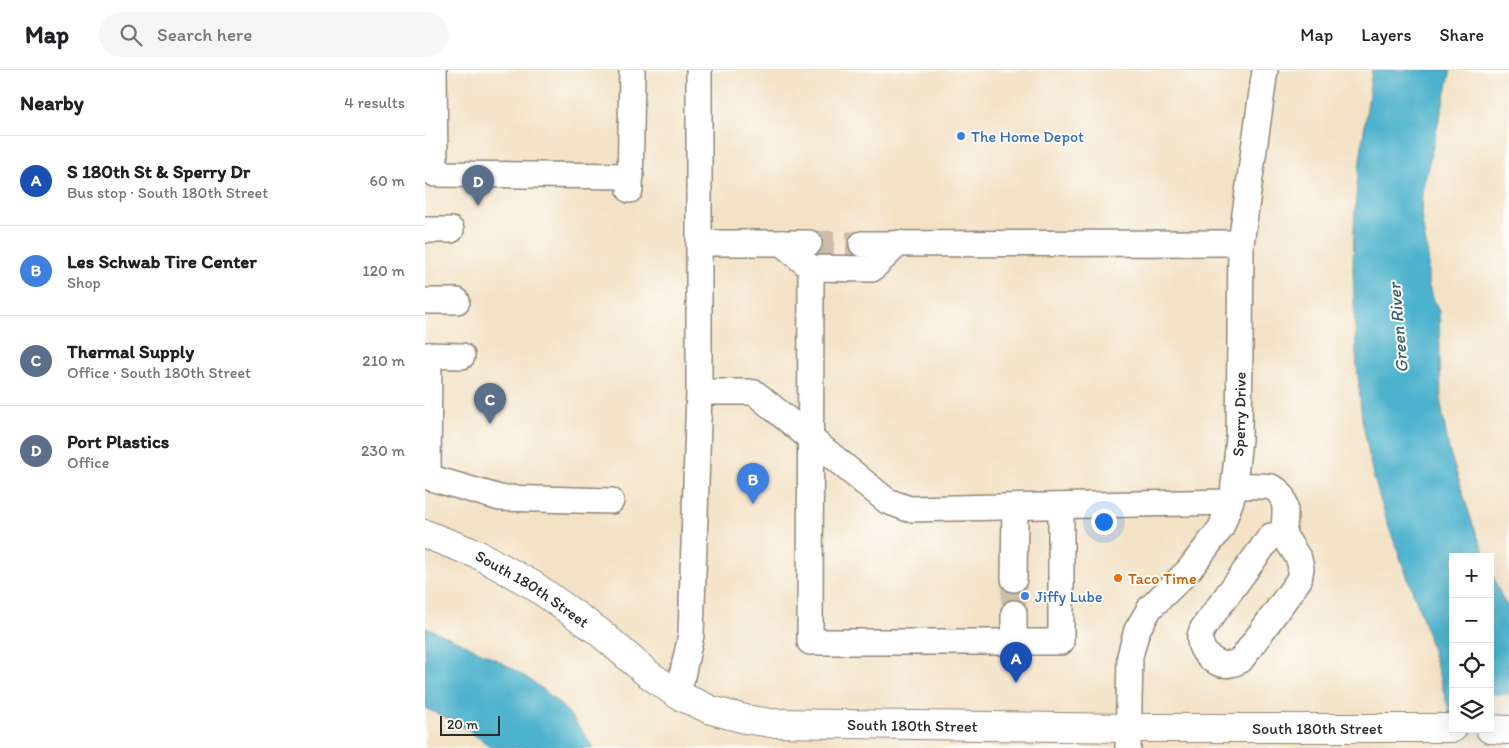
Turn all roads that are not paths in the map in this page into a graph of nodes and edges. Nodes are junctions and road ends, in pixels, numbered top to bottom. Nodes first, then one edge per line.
1 (434, 70) edge
2 (632, 70) edge
3 (699, 70) edge
4 (1265, 70) edge
5 (429, 107) edge
6 (425, 230) edge
7 (451, 230) dead end
8 (699, 243) junction
9 (782, 243) junction
10 (809, 243) tunnel mouth
11 (899, 243) junction
12 (1241, 243) junction
13 (862, 244) tunnel mouth
14 (811, 268) junction
15 (425, 300) edge
16 (457, 301) dead end
17 (427, 355) edge
18 (462, 356) dead end
19 (699, 392) junction
20 (811, 437) junction
21 (1232, 494) junction
22 (611, 501) dead end
23 (1061, 506) junction
24 (1015, 507) junction
25 (425, 534) edge
26 (1283, 534) junction
27 (1015, 580) tunnel mouth
28 (1015, 613) tunnel mouth
29 (1015, 642) junction
30 (678, 695) junction
31 (1449, 728) edge
32 (1494, 729) edge
33 (1509, 730) edge
34 (1128, 738) edge

1 - 5 street
2 - 5 street
3 - 8 street
4 - 12 street, Sperry Drive
6 - 7 street
8 - 9 street
8 - 19 street
9 - 10 street
9 - 14 street
11 - 12 street
11 - 13 street
11 - 14 street
12 - 21 street, Sperry Drive
14 - 20 street
15 - 16 street
17 - 18 street
17 - 22 street
19 - 20 street
19 - 30 street
20 - 24 street
20 - 29 street
21 - 23 street
21 - 26 street
21 - 34 street, Sperry Drive
23 - 24 street
23 - 29 street
24 - 27 street
25 - 30 main road, South 180th Street
26 - 26 street
28 - 29 street
30 - 34 main road, South 180th Street
31 - 34 main road, South 180th Street
32 - 33 main road

